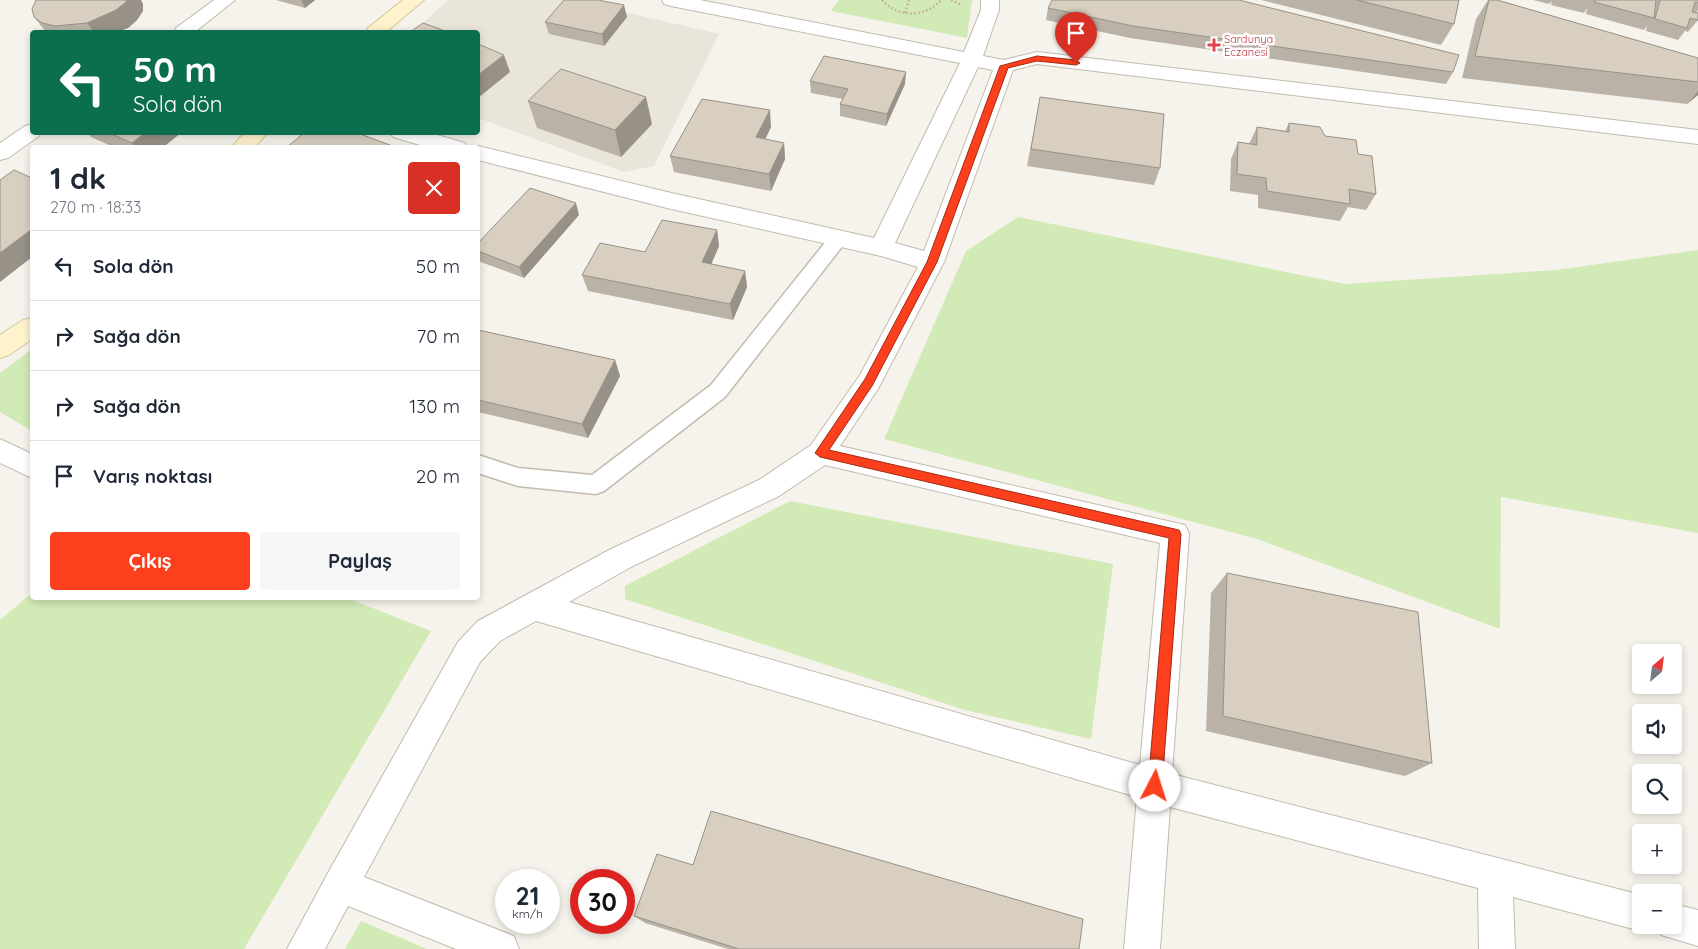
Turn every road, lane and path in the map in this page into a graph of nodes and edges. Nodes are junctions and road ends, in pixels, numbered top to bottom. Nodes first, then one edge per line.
1 (226, 0) edge
2 (415, 0) edge
3 (671, 0) edge
4 (882, 0) edge
5 (909, 0) edge
6 (941, 0) edge
7 (990, 0) edge
8 (905, 13) junction
9 (186, 30) edge
10 (378, 30) edge
11 (971, 60) junction
12 (1004, 66) junction
13 (30, 132) edge
14 (255, 135) edge
15 (411, 135) edge
16 (1698, 137) edge
17 (244, 145) edge
18 (446, 145) edge
19 (0, 153) edge
20 (480, 153) edge
21 (838, 239) junction
22 (881, 248) junction
23 (932, 262) junction
24 (30, 329) edge
25 (0, 348) edge
26 (0, 450) edge
27 (820, 453) junction
28 (480, 465) edge
29 (30, 466) edge
30 (534, 606) junction
31 (1155, 786) junction
32 (1496, 876) junction
33 (340, 886) junction
34 (1632, 911) edge
35 (1682, 924) edge
36 (1698, 928) edge
37 (305, 949) edge
38 (501, 949) edge
39 (1142, 949) edge
40 (1497, 949) edge

1 - 9 street
2 - 10 street
3 - 11 street
4 - 8 path
5 - 8 path
6 - 8 path
7 - 11 street
11 - 12 street
11 - 22 street
12 - 16 street
12 - 23 street
13 - 19 street
14 - 17 street
15 - 18 street
20 - 21 street
21 - 22 street
21 - 28 lane
22 - 23 street
23 - 27 street
24 - 25 street
26 - 29 street
27 - 30 street
27 - 31 street
30 - 31 street
30 - 33 street
31 - 32 street
31 - 39 street
32 - 34 street
32 - 40 street
33 - 37 street
33 - 38 street
35 - 36 street

